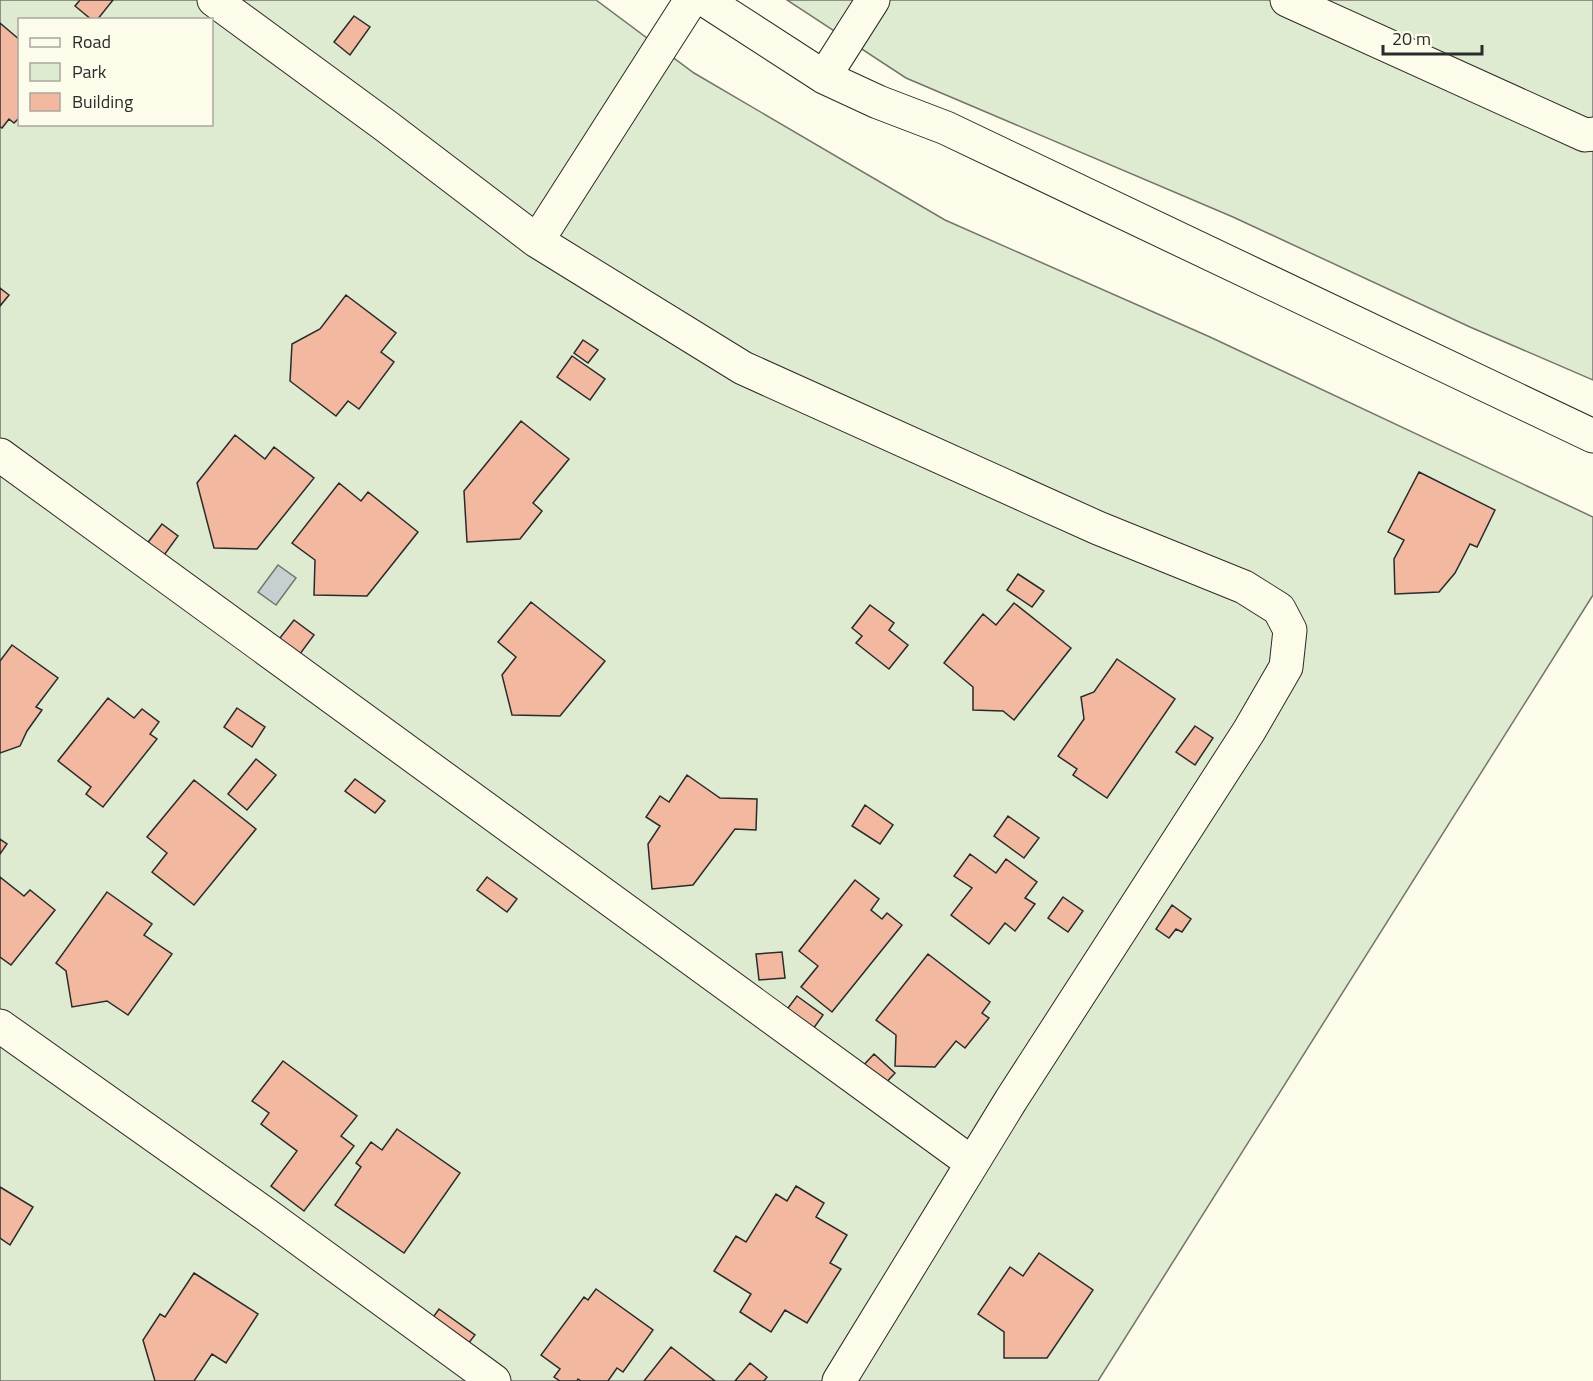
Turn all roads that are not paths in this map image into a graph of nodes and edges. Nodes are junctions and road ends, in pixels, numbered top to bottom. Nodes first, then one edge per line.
1 (214, 0) edge
2 (691, 0) edge
3 (705, 0) edge
4 (873, 0) edge
5 (1287, 0) edge
6 (824, 77) junction
7 (1593, 134) edge
8 (537, 242) junction
9 (1593, 436) edge
10 (0, 454) edge
11 (0, 1026) edge
12 (972, 1163) junction
13 (494, 1381) edge
14 (839, 1381) edge

1 - 8 street
2 - 8 street
3 - 6 street
4 - 6 street
5 - 7 street
6 - 9 street
8 - 12 street
10 - 12 street
11 - 13 street
12 - 14 street

